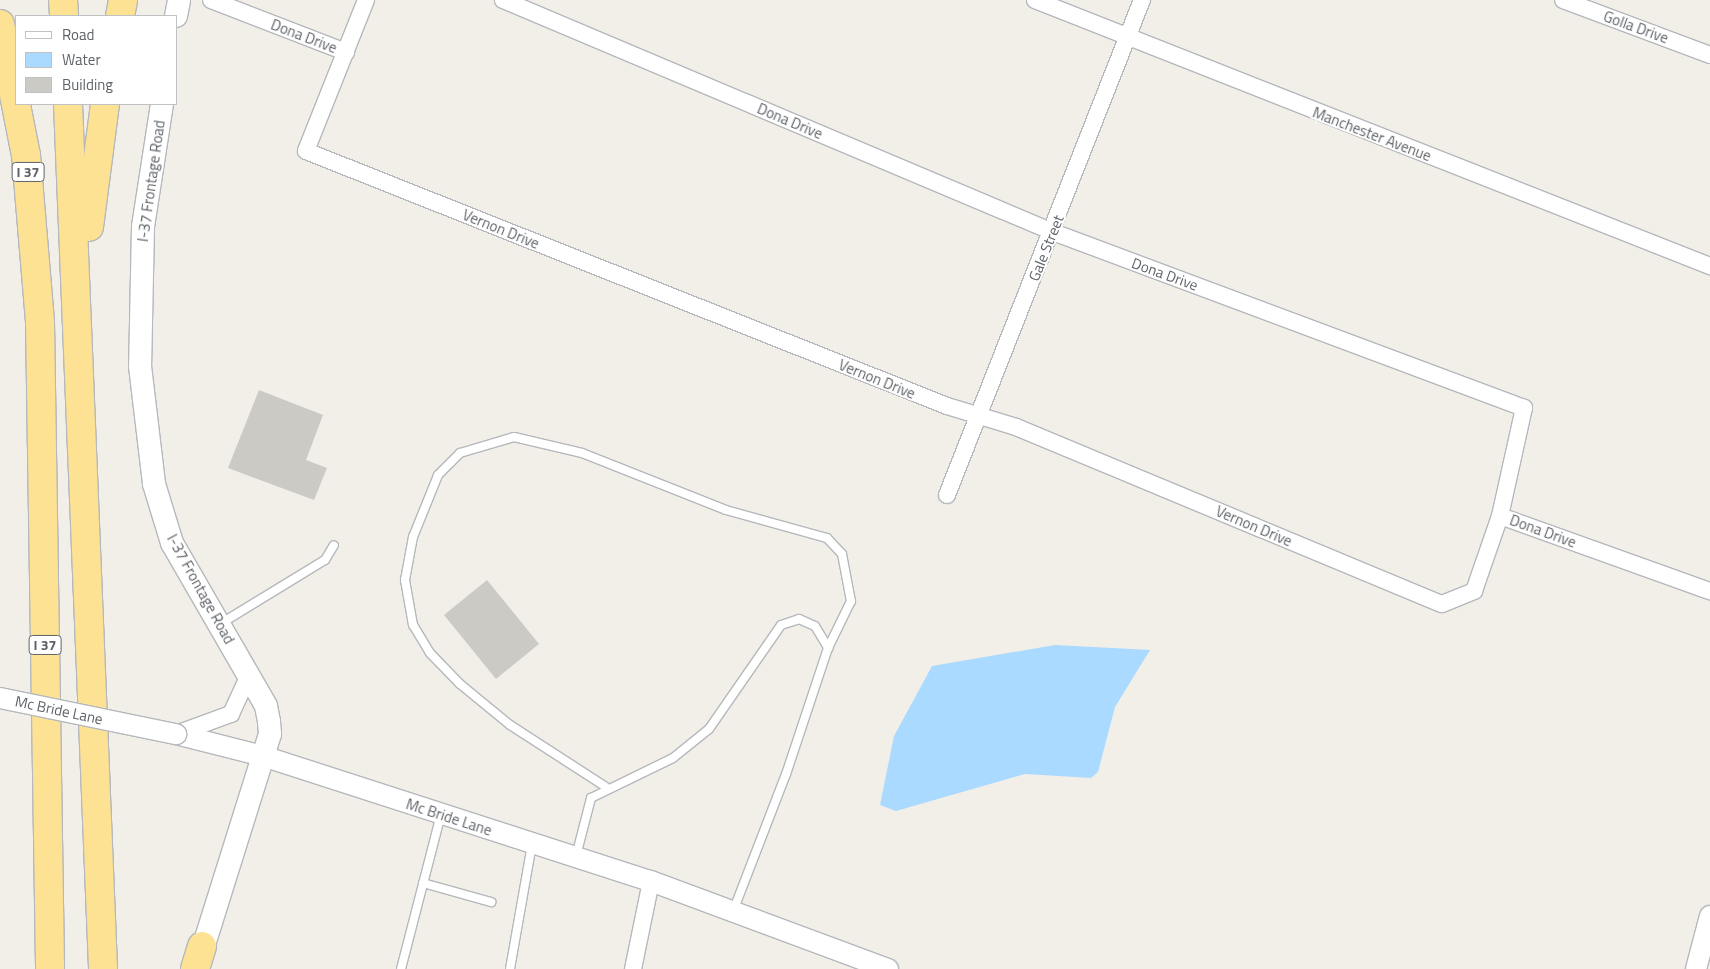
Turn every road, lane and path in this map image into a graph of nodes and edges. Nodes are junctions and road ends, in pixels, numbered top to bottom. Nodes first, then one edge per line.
1 (63, 0) edge
2 (123, 0) edge
3 (179, 0) edge
4 (211, 0) edge
5 (366, 0) edge
6 (503, 0) edge
7 (1035, 0) edge
8 (1142, 0) edge
9 (1563, 0) edge
10 (64, 15) edge
11 (120, 15) edge
12 (176, 15) edge
13 (0, 24) edge
14 (1126, 38) junction
15 (346, 52) junction
16 (1710, 55) edge
17 (15, 100) edge
18 (16, 105) edge
19 (68, 105) edge
20 (105, 105) edge
21 (162, 105) edge
22 (0, 112) edge
23 (1053, 232) junction
24 (1710, 266) edge
25 (40, 322) junction
26 (79, 323) junction
27 (977, 416) junction
28 (947, 495) dead end
29 (1500, 516) junction
30 (334, 545) dead end
31 (1710, 591) edge
32 (220, 624) junction
33 (828, 648) junction
34 (249, 676) junction
35 (0, 698) edge
36 (176, 734) junction
37 (263, 756) junction
38 (606, 787) junction
39 (441, 814) junction
40 (532, 844) junction
41 (576, 858) junction
42 (651, 881) junction
43 (423, 883) junction
44 (491, 902) dead end
45 (733, 912) junction
46 (1710, 916) edge
47 (198, 961) edge
48 (50, 969) edge
49 (103, 969) edge
50 (400, 969) edge
51 (510, 969) edge
52 (633, 969) edge
53 (888, 969) edge
54 (1696, 969) edge

1 - 10 highway
2 - 11 highway
3 - 12 main road
4 - 15 street, Dona Drive
5 - 15 street, Dona Drive
6 - 23 street, Dona Drive
7 - 14 street, Manchester Avenue
8 - 14 street, Gale Street
9 - 16 street, Golla Drive
13 - 17 highway, I 37
14 - 23 street, Gale Street
14 - 24 street, Manchester Avenue
15 - 27 street, Vernon Drive
18 - 25 highway, I 37
19 - 26 highway
20 - 26 highway
21 - 32 main road, I-37 Frontage Road
22 - 25 highway
23 - 27 street, Gale Street
23 - 29 street, Dona Drive
25 - 48 highway, I 37
26 - 49 highway
27 - 28 street, Gale Street
27 - 29 street, Vernon Drive
29 - 31 street, Dona Drive
30 - 32 lane
32 - 34 main road, I-37 Frontage Road
33 - 38 lane
33 - 38 lane
33 - 45 lane
34 - 36 street
34 - 37 main road, I-37 Frontage Road
35 - 36 street, Mc Bride Lane, bridge
36 - 37 street, Mc Bride Lane
37 - 39 street, Mc Bride Lane
37 - 47 main road, I-37 Frontage Road
38 - 41 lane
39 - 40 street, Mc Bride Lane
39 - 43 lane
40 - 41 street, Mc Bride Lane
40 - 51 lane
41 - 42 street, Mc Bride Lane
42 - 45 street, Mc Bride Lane
42 - 52 street
43 - 44 lane
43 - 50 lane
45 - 53 street, Mc Bride Lane
46 - 54 street

